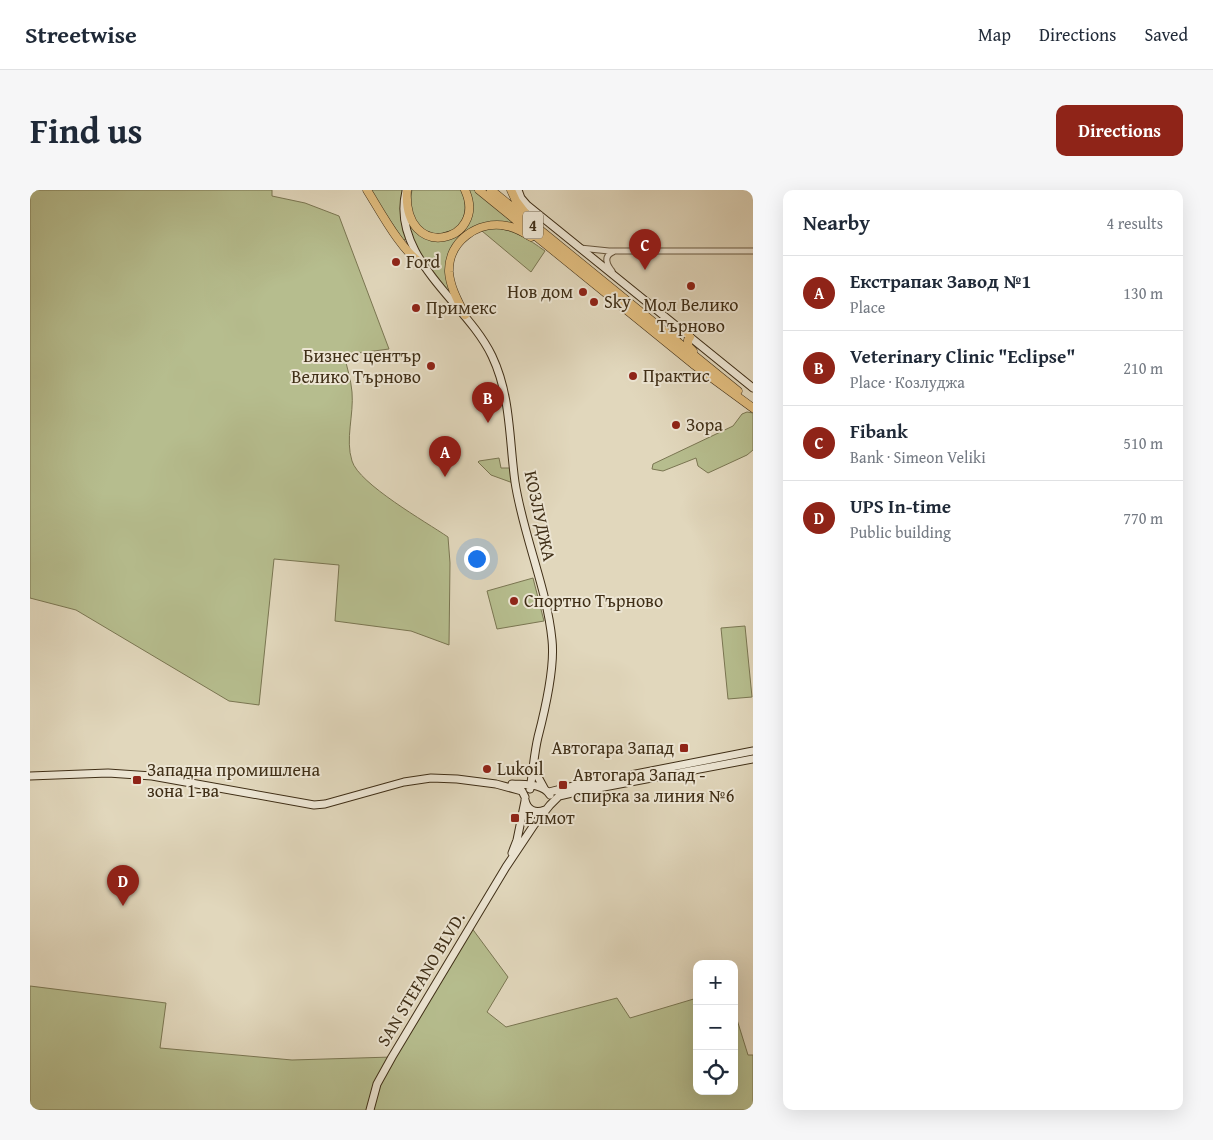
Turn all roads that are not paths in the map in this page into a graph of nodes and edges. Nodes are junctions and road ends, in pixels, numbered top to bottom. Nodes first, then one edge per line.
1 (367, 190) edge
2 (406, 190) edge
3 (465, 190) edge
4 (479, 190) edge
5 (491, 190) edge
6 (511, 190) edge
7 (518, 190) edge
8 (406, 242) junction
9 (580, 248) junction
10 (616, 251) junction
11 (753, 251) edge
12 (573, 262) junction
13 (422, 263) joint
14 (615, 276) junction
15 (465, 315) junction
16 (661, 328) junction
17 (687, 334) junction
18 (710, 369) junction
19 (753, 388) edge
20 (753, 403) edge
21 (753, 408) edge
22 (540, 733) junction
23 (753, 751) edge
24 (753, 758) edge
25 (30, 776) edge
26 (496, 784) junction
27 (538, 788) junction
28 (525, 799) junction
29 (548, 807) junction
30 (506, 867) junction
31 (370, 1110) edge

1 - 8 main road
2 - 3 main road
2 - 8 street
4 - 12 main road, 4
5 - 12 main road, 4
6 - 12 main road
7 - 9 street
8 - 13 main road
9 - 10 street
9 - 14 street
10 - 11 street
10 - 14 street
12 - 15 main road
12 - 16 main road, 4
12 - 21 main road, 4
13 - 15 street, КОЗЛУДЖА
14 - 17 street
15 - 22 street, КОЗЛУДЖА
16 - 17 main road
16 - 18 main road, 4
17 - 18 main road
17 - 19 street
18 - 20 main road, 4
22 - 27 street, КОЗЛУДЖА
22 - 27 street, КОЗЛУДЖА
23 - 27 street
24 - 29 street
25 - 26 street
26 - 27 street
26 - 28 street
27 - 28 street
27 - 29 street
28 - 29 street
28 - 30 street, SAN STEFANO BLVD.
29 - 30 street, SAN STEFANO BLVD.
30 - 31 street, SAN STEFANO BLVD.

